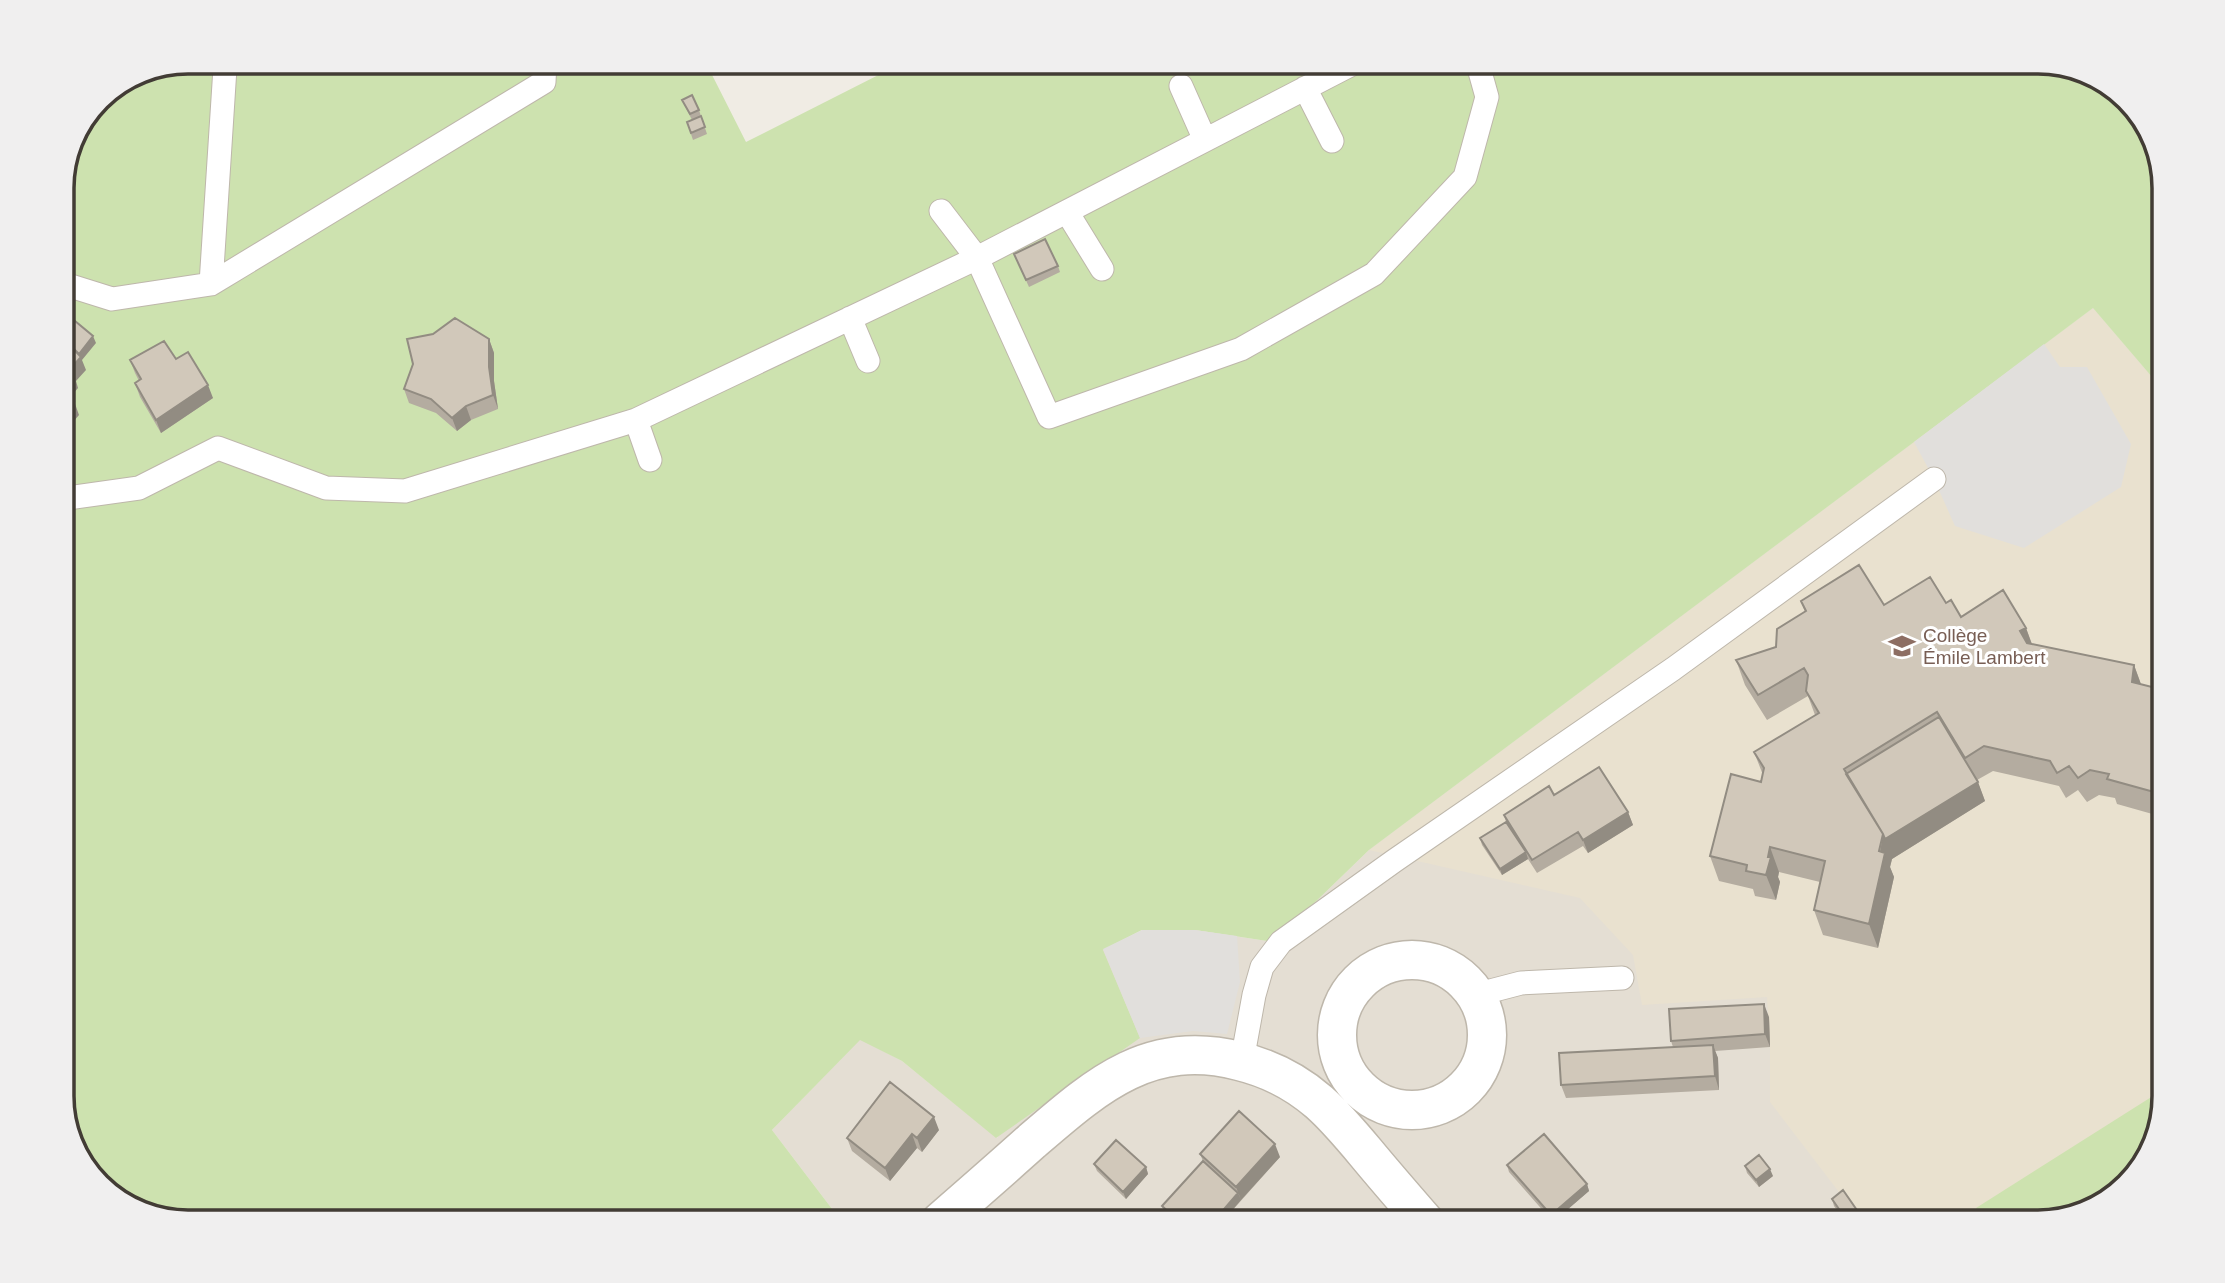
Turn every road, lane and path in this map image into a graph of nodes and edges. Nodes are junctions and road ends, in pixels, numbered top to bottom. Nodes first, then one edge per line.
1 (225, 74) edge
2 (544, 74) edge
3 (1332, 74) edge
4 (1481, 74) edge
5 (1181, 86) dead end
6 (1305, 88) junction
7 (1205, 140) junction
8 (1332, 141) dead end
9 (941, 211) dead end
10 (1067, 212) junction
11 (977, 258) junction
12 (1102, 269) dead end
13 (211, 284) junction
14 (74, 287) edge
15 (850, 318) junction
16 (868, 361) dead end
17 (636, 420) junction
18 (650, 460) dead end
19 (1934, 479) dead end
20 (74, 497) edge
21 (1622, 978) dead end
22 (1475, 995) junction
23 (1242, 1062) junction
24 (1348, 1076) junction
25 (1318, 1101) junction
26 (954, 1210) edge
27 (1414, 1210) edge

1 - 13 lane
2 - 13 lane
3 - 6 lane
4 - 11 lane
5 - 7 lane
6 - 7 lane
6 - 8 lane
7 - 10 lane
9 - 11 lane
10 - 11 lane
10 - 12 lane
11 - 15 lane
13 - 14 lane
15 - 16 lane
15 - 17 lane
17 - 18 lane
17 - 20 lane
19 - 23 lane
21 - 22 lane
22 - 24 street
22 - 24 street
23 - 25 street
23 - 26 street
24 - 25 street
25 - 27 street

